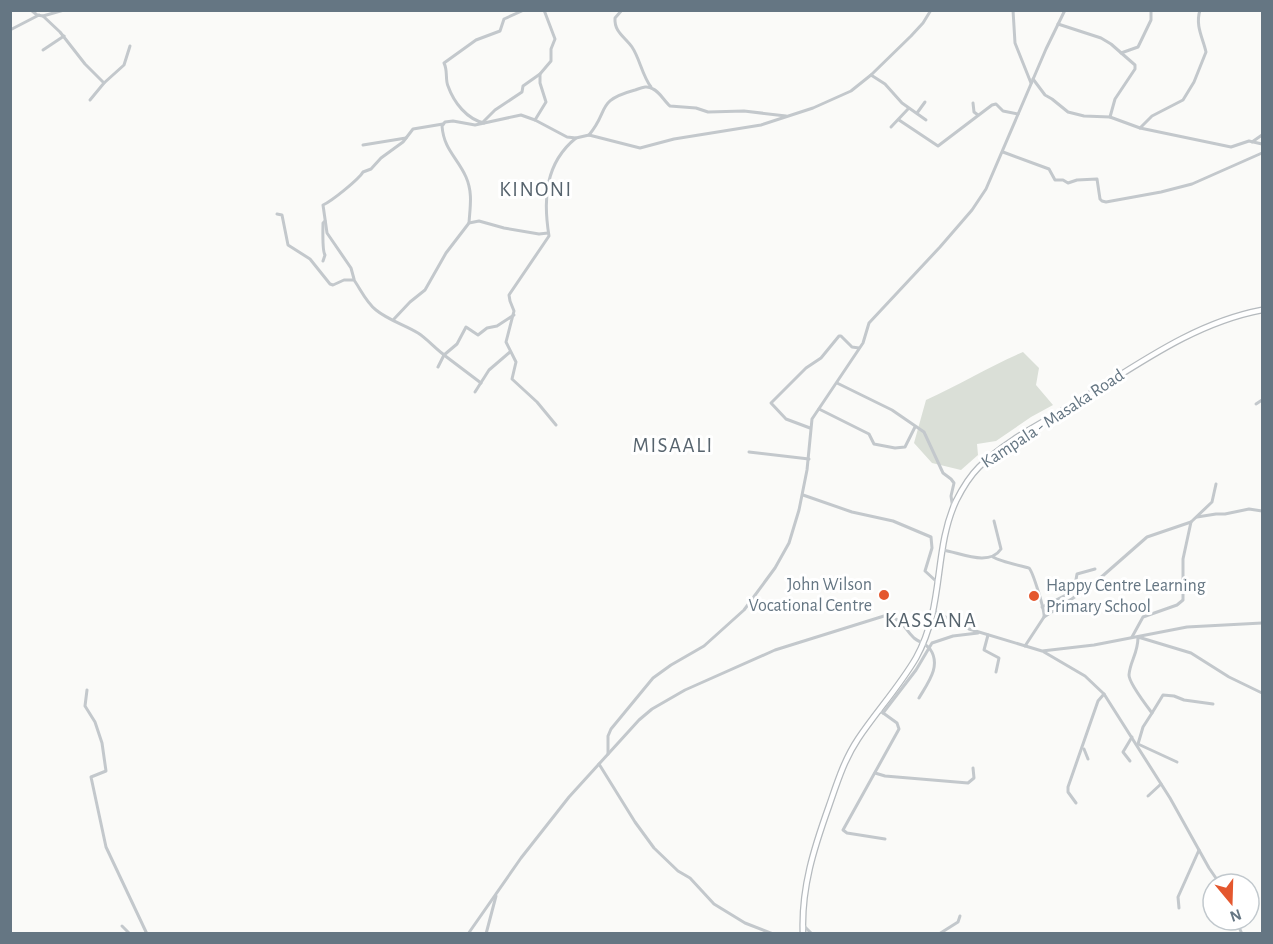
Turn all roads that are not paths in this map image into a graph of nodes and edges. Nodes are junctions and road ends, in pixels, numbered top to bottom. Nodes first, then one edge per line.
1 (32, 10) edge
2 (64, 10) edge
3 (524, 10) edge
4 (544, 10) edge
5 (622, 10) edge
6 (931, 10) edge
7 (1013, 10) edge
8 (1065, 10) edge
9 (1151, 10) edge
10 (1200, 10) edge
11 (41, 16) junction
12 (1058, 24) junction
13 (10, 30) edge
14 (64, 36) junction
15 (130, 46) dead end
16 (43, 50) dead end
17 (1120, 53) junction
18 (540, 74) junction
19 (871, 75) junction
20 (1033, 79) junction
21 (104, 83) junction
22 (1031, 84) junction
23 (651, 87) junction
24 (90, 100) dead end
25 (925, 102) dead end
26 (973, 103) dead end
27 (909, 108) junction
28 (917, 113) junction
29 (976, 113) junction
30 (1018, 114) junction
31 (788, 116) junction
32 (1110, 117) junction
33 (970, 118) dead end
34 (535, 120) junction
35 (899, 120) junction
36 (926, 120) dead end
37 (483, 122) junction
38 (443, 124) junction
39 (489, 124) junction
40 (891, 127) dead end
41 (1140, 128) junction
42 (589, 135) junction
43 (1263, 135) edge
44 (406, 138) junction
45 (576, 138) junction
46 (1252, 142) junction
47 (1263, 144) edge
48 (363, 145) dead end
49 (1002, 152) junction
50 (1263, 153) edge
51 (277, 214) dead end
52 (325, 221) junction
53 (469, 223) junction
54 (548, 233) junction
55 (324, 240) junction
56 (336, 245) junction
57 (323, 261) dead end
58 (354, 280) junction
59 (1263, 310) edge
60 (514, 315) junction
61 (394, 319) junction
62 (859, 348) junction
63 (510, 352) junction
64 (444, 355) junction
65 (438, 367) dead end
66 (481, 383) junction
67 (837, 383) junction
68 (475, 392) dead end
69 (1263, 400) edge
70 (1256, 404) dead end
71 (819, 409) junction
72 (556, 425) dead end
73 (915, 427) junction
74 (810, 428) junction
75 (749, 452) dead end
76 (808, 459) junction
77 (1216, 484) dead end
78 (803, 495) junction
79 (953, 509) junction
80 (1263, 511) edge
81 (1197, 517) junction
82 (994, 521) dead end
83 (1191, 522) junction
84 (943, 549) junction
85 (993, 557) junction
86 (1095, 569) dead end
87 (939, 584) junction
88 (1042, 607) junction
89 (934, 611) junction
90 (1044, 617) junction
91 (1263, 623) edge
92 (980, 632) junction
93 (988, 635) junction
94 (1132, 637) junction
95 (1138, 637) junction
96 (923, 644) junction
97 (1025, 646) junction
98 (929, 648) junction
99 (1042, 651) junction
100 (996, 672) dead end
101 (87, 690) dead end
102 (1263, 693) edge
103 (1104, 694) junction
104 (919, 698) dead end
105 (1213, 704) dead end
106 (881, 711) junction
107 (1152, 713) junction
108 (1132, 737) junction
109 (1138, 744) junction
110 (1083, 747) junction
111 (608, 754) junction
112 (1088, 759) dead end
113 (1130, 761) dead end
114 (1177, 762) dead end
115 (598, 763) junction
116 (973, 768) dead end
117 (875, 773) junction
118 (1161, 784) junction
119 (1148, 796) dead end
120 (1076, 803) dead end
121 (885, 838) dead end
122 (1199, 849) junction
123 (1213, 872) edge
124 (497, 894) junction
125 (1179, 908) dead end
126 (960, 916) dead end
127 (802, 925) junction
128 (122, 926) dead end
129 (130, 933) edge
130 (147, 933) edge
131 (468, 933) edge
132 (486, 933) edge
133 (773, 933) edge
134 (803, 933) edge
135 (812, 933) edge
136 (939, 933) edge

1 - 11 street
2 - 11 street
3 - 37 street
4 - 18 street
5 - 23 street
6 - 19 street
7 - 22 street
8 - 12 street
9 - 17 street
10 - 41 street
11 - 13 street
11 - 14 street
12 - 17 street
12 - 20 street
14 - 16 street
14 - 21 street
15 - 21 street
17 - 32 street
18 - 34 street
18 - 37 street
19 - 27 street
19 - 31 street
20 - 22 street
20 - 32 street
21 - 24 street
22 - 30 street
23 - 31 street
23 - 42 street
25 - 28 street
26 - 29 street
27 - 28 street
27 - 35 street
28 - 36 street
29 - 30 street
29 - 33 street
29 - 35 street
30 - 49 street
31 - 42 street
32 - 41 street
34 - 39 street
34 - 45 street
35 - 40 street
37 - 39 street
38 - 39 street
38 - 44 street
38 - 53 street
41 - 46 street
42 - 45 street
43 - 46 street
44 - 48 street
44 - 52 street
45 - 54 street
46 - 47 street
49 - 50 street
49 - 62 street
51 - 58 street
52 - 55 street
52 - 56 street
53 - 54 street
53 - 61 street
54 - 60 street
55 - 56 street
55 - 57 street
56 - 58 street
58 - 61 street
59 - 79 main road, Kampala - Masaka Road
60 - 63 street
60 - 64 street
61 - 64 street
62 - 67 street
62 - 74 street
63 - 66 street
63 - 72 street
64 - 65 street
64 - 66 street
66 - 68 street
67 - 71 street
67 - 73 street
69 - 70 street
71 - 73 street
71 - 74 street
73 - 79 street
74 - 76 street
75 - 76 street
76 - 78 street
77 - 81 street
78 - 87 street
78 - 111 street
79 - 84 main road, Kampala - Masaka Road
80 - 81 street
81 - 83 street
82 - 85 street
83 - 90 street
83 - 94 street
84 - 85 street
84 - 87 main road, Kampala - Masaka Road
85 - 88 street
86 - 88 street
87 - 89 main road, Kampala - Masaka Road
88 - 90 street
89 - 92 street
89 - 96 main road, Kampala - Masaka Road
90 - 97 street
91 - 95 street
92 - 93 street
92 - 98 street
93 - 97 street
93 - 100 street
94 - 95 street
94 - 99 street
95 - 102 street
95 - 107 street
96 - 98 street
96 - 106 main road, Kampala - Masaka Road
96 - 111 street
97 - 99 street
98 - 104 street
98 - 106 street
99 - 103 street
101 - 130 street
103 - 108 street
103 - 110 street
105 - 107 street
106 - 117 street
106 - 127 main road, Kampala - Masaka Road
107 - 109 street
108 - 109 street
108 - 113 street
109 - 114 street
109 - 118 street
110 - 112 street
110 - 120 street
111 - 115 street
115 - 124 street
115 - 133 street
116 - 117 street
117 - 121 street
118 - 119 street
118 - 122 street
122 - 123 street
122 - 125 street
124 - 131 street
124 - 132 street
126 - 136 street
127 - 134 main road, Kampala - Masaka Road
127 - 135 street
128 - 129 street

